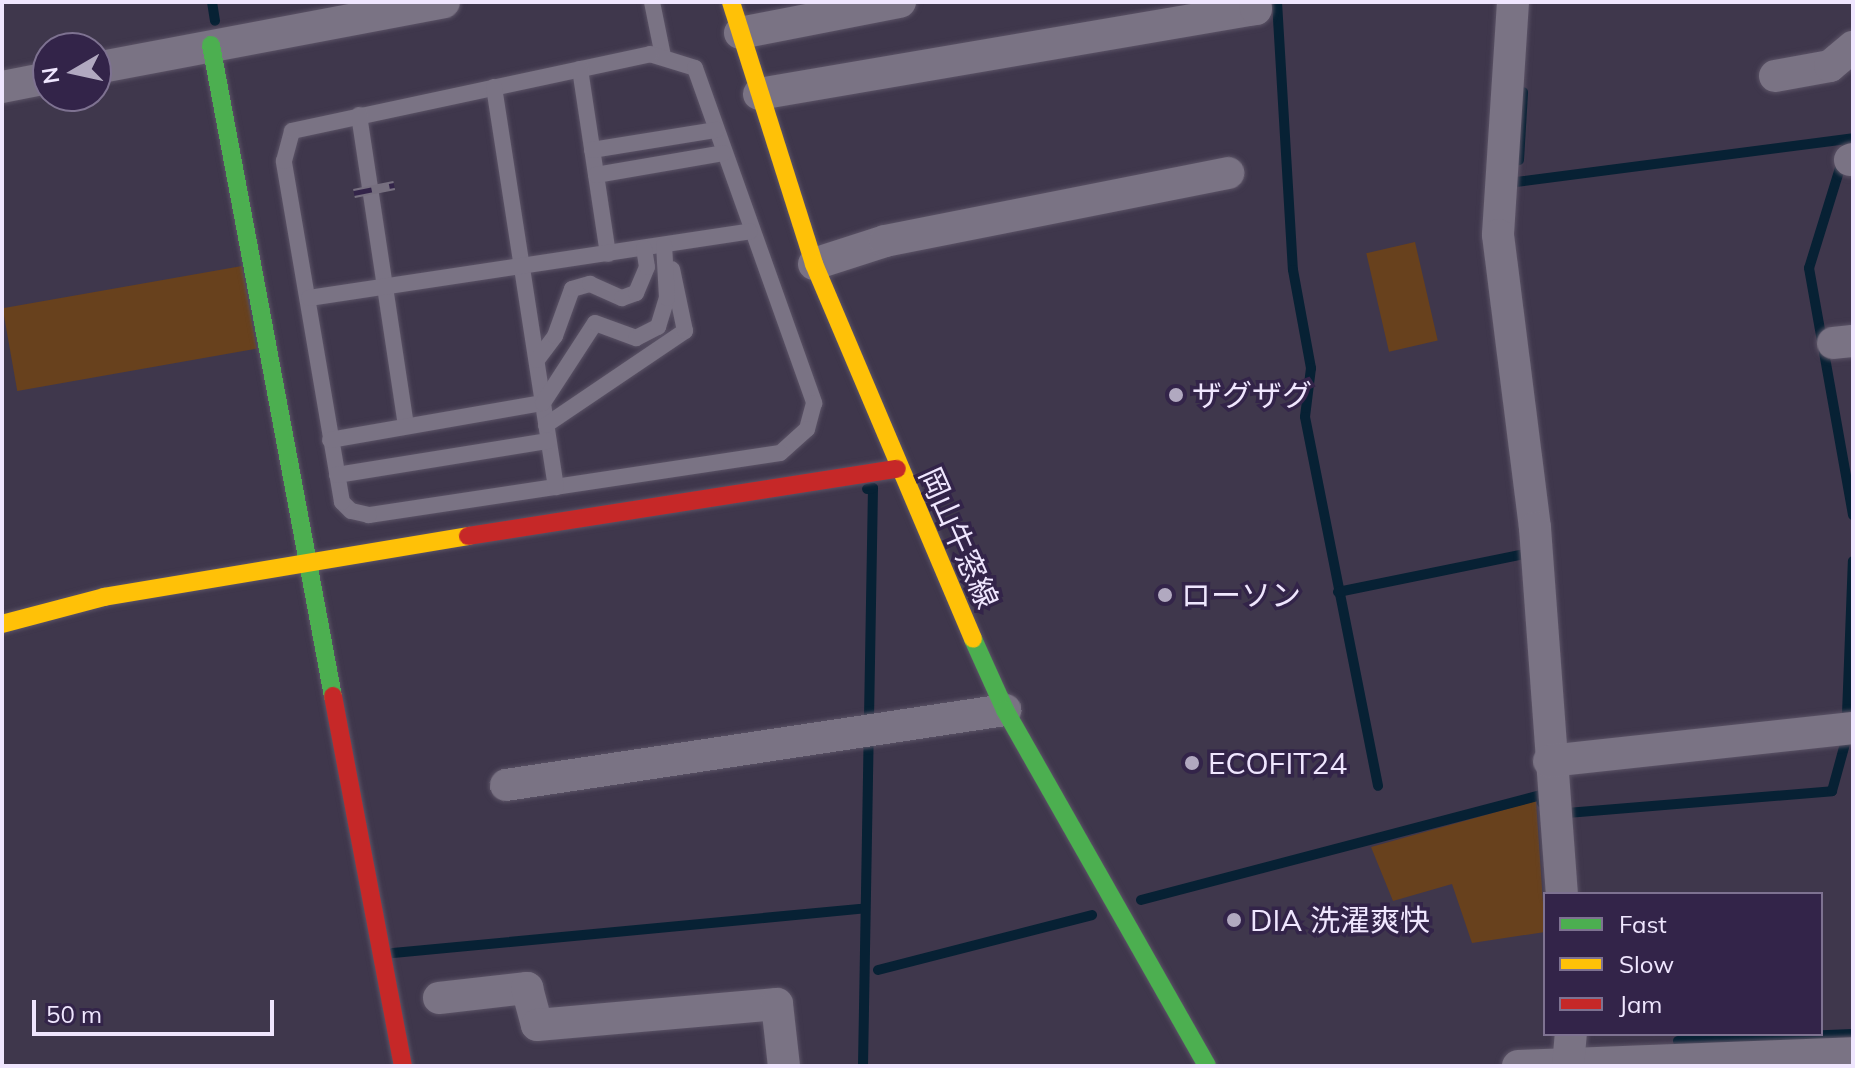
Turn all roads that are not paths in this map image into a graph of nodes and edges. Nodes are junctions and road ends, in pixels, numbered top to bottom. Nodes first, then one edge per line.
1 (444, 2) edge
2 (652, 2) edge
3 (731, 2) edge
4 (900, 2) edge
5 (1255, 2) edge
6 (1513, 2) edge
7 (740, 33) junction
8 (211, 45) junction
9 (1853, 47) edge
10 (663, 56) junction
11 (112, 65) edge
12 (580, 69) junction
13 (1775, 76) dead end
14 (32, 81) edge
15 (2, 87) edge
16 (494, 87) junction
17 (759, 94) junction
18 (359, 115) junction
19 (716, 130) junction
20 (592, 150) junction
21 (723, 153) junction
22 (1228, 173) dead end
23 (596, 175) junction
24 (750, 231) junction
25 (664, 245) junction
26 (644, 248) junction
27 (608, 254) junction
28 (523, 264) junction
29 (814, 264) junction
30 (387, 287) junction
31 (309, 298) junction
32 (537, 360) junction
33 (543, 403) junction
34 (406, 425) junction
35 (547, 433) junction
36 (330, 440) junction
37 (897, 469) junction
38 (337, 475) junction
39 (556, 487) junction
40 (312, 564) junction
41 (2, 624) edge
42 (1005, 710) junction
43 (1848, 728) edge
44 (1558, 760) junction
45 (506, 785) dead end
46 (1562, 892) edge
47 (439, 998) dead end
48 (1853, 1053) edge
49 (1569, 1054) edge
50 (403, 1066) edge
51 (784, 1066) edge
52 (1207, 1066) edge
53 (1518, 1066) edge

1 - 8 street
2 - 10 lane
3 - 7 street, 岡山牛窓線
4 - 7 street
5 - 17 street
6 - 44 street
7 - 17 street, 岡山牛窓線
8 - 11 street
8 - 40 street
9 - 13 street
10 - 12 lane
10 - 19 lane
12 - 16 lane
12 - 20 lane
14 - 15 street
16 - 18 lane
16 - 28 lane
17 - 29 street, 岡山牛窓線
18 - 30 lane
18 - 31 lane
19 - 20 lane
19 - 21 lane
20 - 23 lane
21 - 23 lane
21 - 24 lane
22 - 29 street
23 - 27 lane
24 - 25 lane
24 - 39 lane
25 - 26 lane
25 - 33 lane
25 - 35 lane
26 - 27 lane
26 - 32 lane
27 - 28 lane
28 - 30 lane
28 - 32 lane
29 - 37 street, 岡山牛窓線
30 - 31 lane
30 - 34 lane
31 - 36 lane
32 - 33 lane
33 - 34 lane
33 - 35 lane
34 - 36 lane
35 - 38 lane
35 - 39 lane
36 - 38 lane
37 - 40 street
37 - 42 street, 岡山牛窓線
38 - 39 lane
40 - 41 street
40 - 50 street
42 - 45 street
42 - 52 street, 岡山牛窓線
43 - 44 street
44 - 46 street
47 - 51 street
48 - 49 street
49 - 53 street

